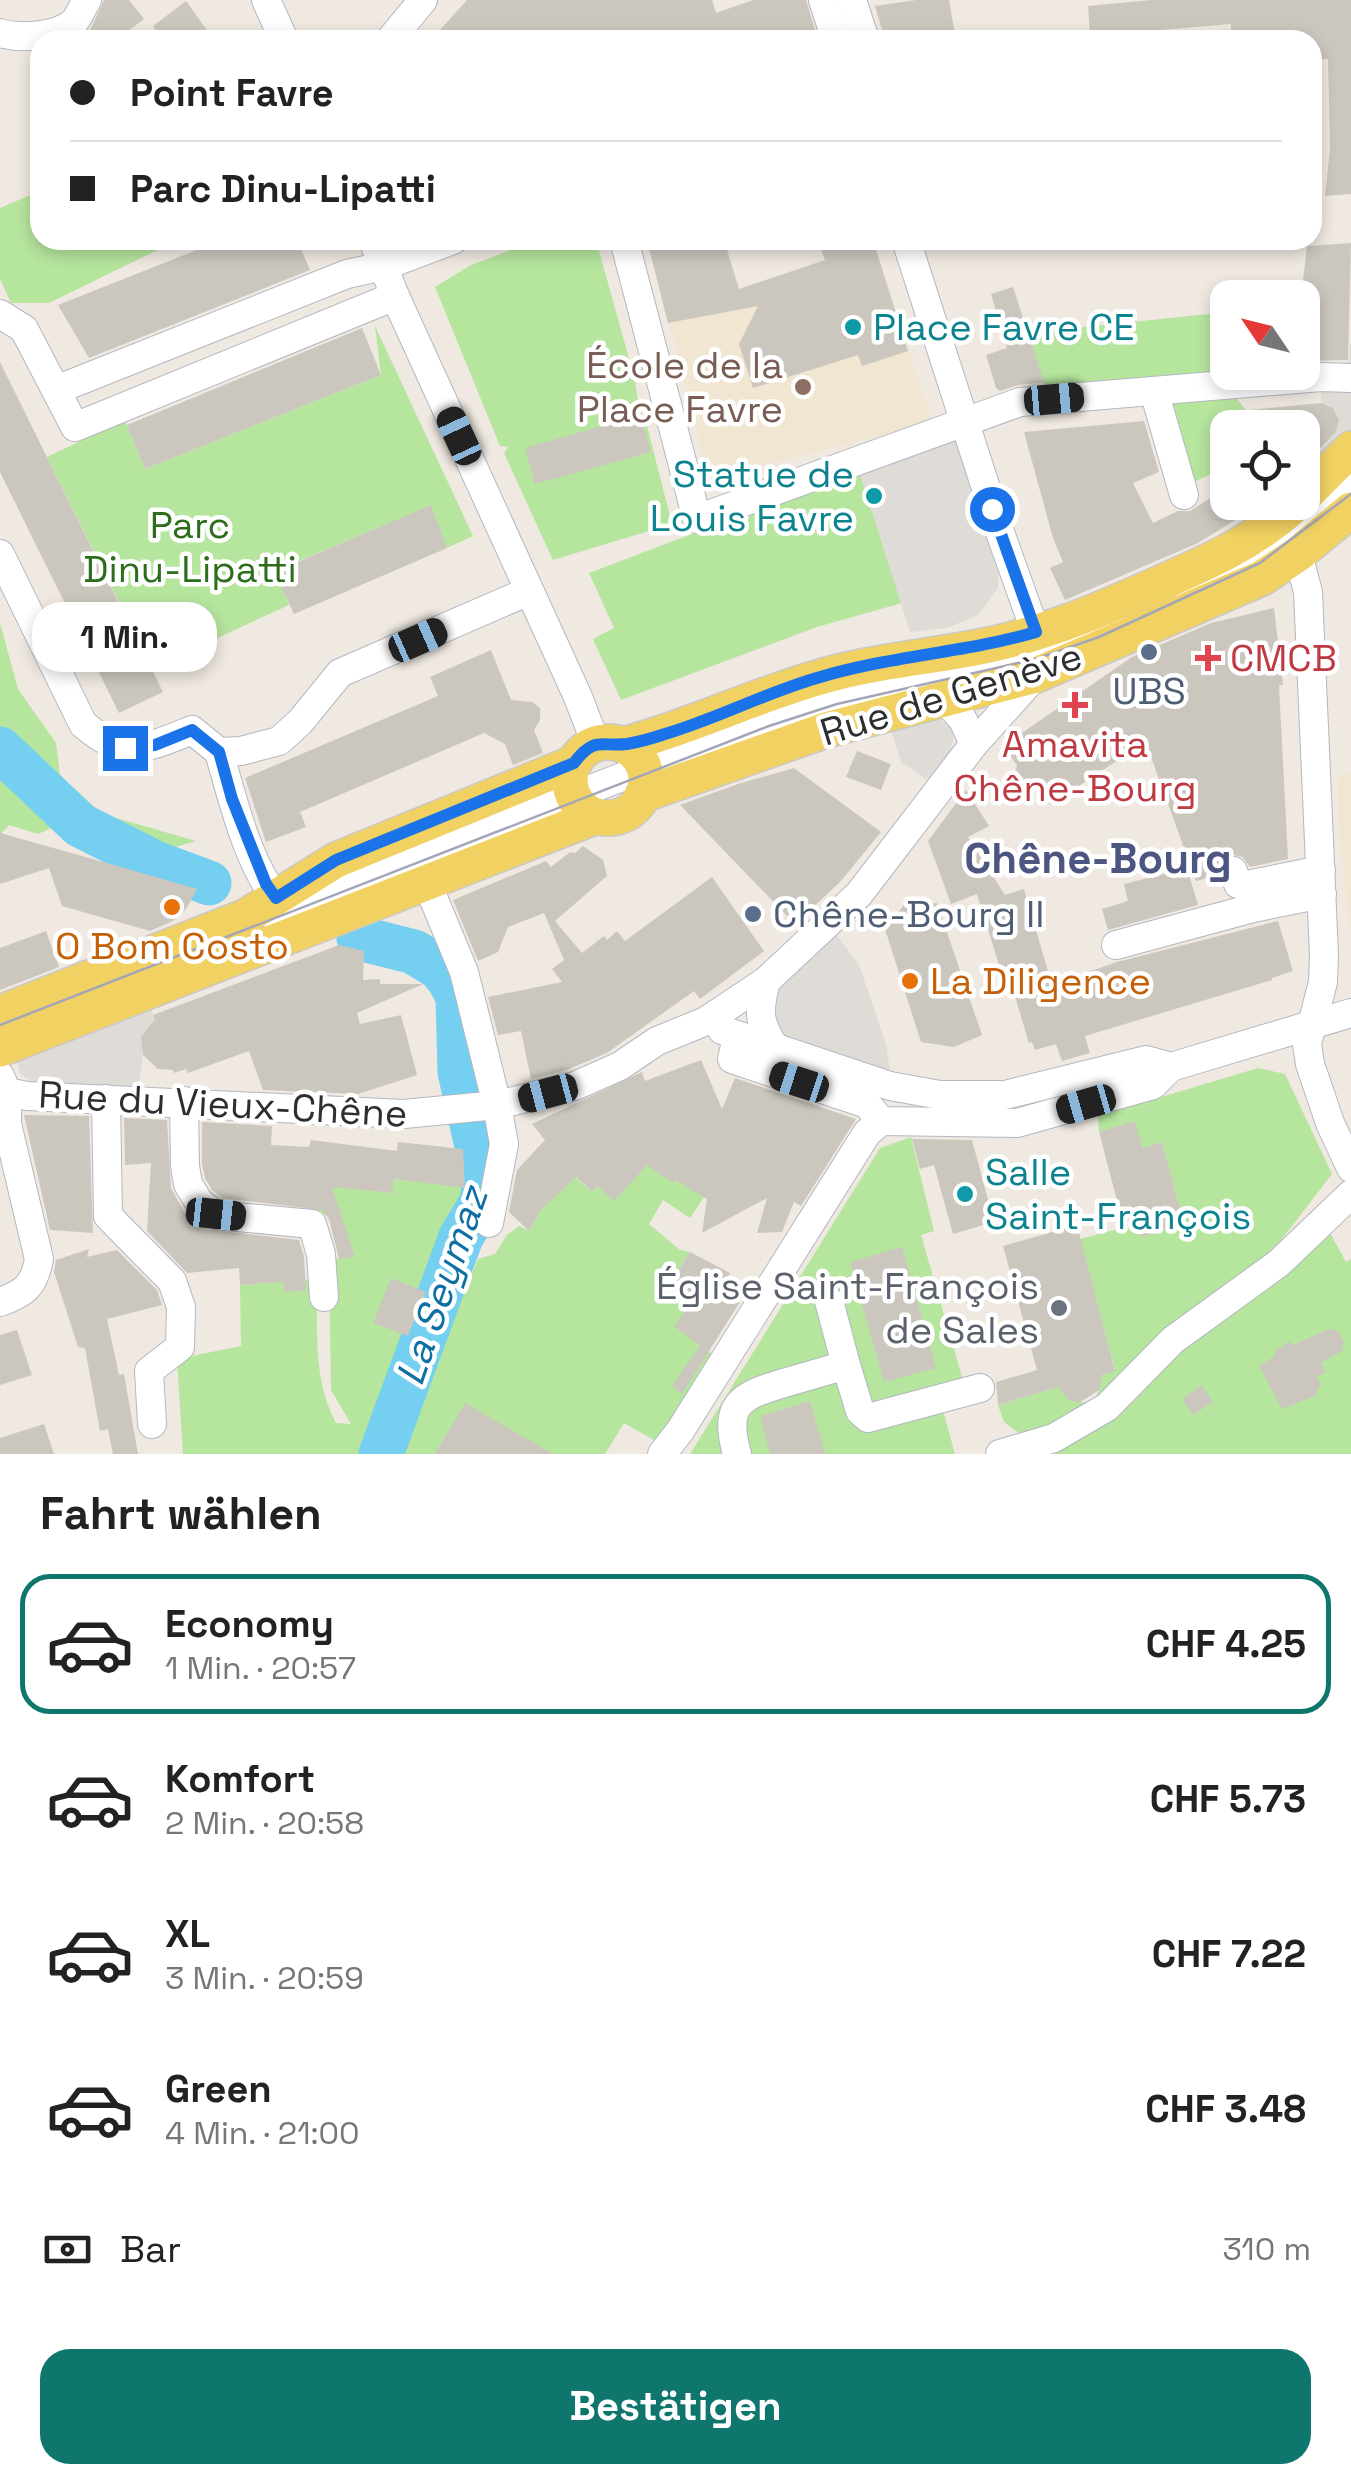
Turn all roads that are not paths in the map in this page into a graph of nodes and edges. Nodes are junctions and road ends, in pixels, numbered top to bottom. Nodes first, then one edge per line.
1 (88, 0) edge
2 (266, 0) edge
3 (423, 0) edge
4 (823, 0) edge
5 (852, 0) edge
6 (57, 30) edge
7 (280, 30) edge
8 (398, 30) edge
9 (833, 30) edge
10 (862, 30) edge
11 (0, 32) edge
12 (30, 35) edge
13 (377, 250) edge
14 (426, 250) edge
15 (627, 250) edge
16 (909, 250) edge
17 (384, 266) junction
18 (395, 296) junction
19 (0, 314) edge
20 (1351, 378) edge
21 (56, 390) junction
22 (1154, 391) junction
23 (964, 421) junction
24 (1351, 449) edge
25 (1351, 484) edge
26 (1184, 496) dead end
27 (1351, 510) edge
28 (1292, 523) edge
29 (0, 554) edge
30 (529, 591) junction
31 (1036, 653) junction
32 (945, 700) junction
33 (974, 744) junction
34 (219, 752) junction
35 (607, 775) junction
36 (1232, 872) dead end
37 (427, 882) junction
38 (1321, 882) junction
39 (306, 898) junction
40 (1116, 945) dead end
41 (766, 981) junction
42 (1351, 1012) edge
43 (0, 1013) edge
44 (706, 1021) junction
45 (1311, 1026) junction
46 (738, 1036) junction
47 (775, 1048) junction
48 (0, 1049) edge
49 (1171, 1066) junction
50 (3, 1084) edge
51 (106, 1099) junction
52 (184, 1101) junction
53 (491, 1106) junction
54 (882, 1122) junction
55 (1351, 1168) edge
56 (1351, 1194) edge
57 (489, 1223) dead end
58 (324, 1297) dead end
59 (828, 1301) dead end
60 (0, 1302) edge
61 (846, 1366) junction
62 (980, 1388) dead end
63 (152, 1424) dead end
64 (662, 1454) edge
65 (737, 1454) edge
66 (1000, 1454) edge

1 - 6 street
2 - 7 street
3 - 8 street
4 - 9 street
5 - 10 street
11 - 12 street
13 - 17 street
14 - 17 street
15 - 23 street
16 - 23 street
17 - 18 street
17 - 21 street
18 - 21 street
18 - 30 street
19 - 21 street
20 - 22 street
22 - 23 street
22 - 26 street
23 - 31 street
24 - 28 main road, Rue de Genève
25 - 28 street
27 - 28 main road, Rue de Genève
28 - 31 main road, Rue de Genève
28 - 38 street
29 - 34 street
30 - 34 street
30 - 35 street
31 - 32 main road, Rue de Genève
31 - 33 street, Rue du Vieux-Chêne
31 - 35 main road, Rue de Genève
32 - 33 street
32 - 35 main road, Rue de Genève
33 - 41 street, Rue du Vieux-Chêne
34 - 39 street
35 - 37 main road, Rue de Genève
35 - 39 street
35 - 39 main road, Rue de Genève
36 - 38 street
37 - 39 main road, Rue de Genève
37 - 53 street
38 - 40 street
38 - 45 street
39 - 43 main road, Rue de Genève
39 - 48 main road
41 - 44 street, Rue du Vieux-Chêne
41 - 47 street
42 - 45 street
44 - 46 street
44 - 53 street, Rue du Vieux-Chêne
45 - 49 street
45 - 55 street
46 - 47 street
46 - 54 street
47 - 49 street
49 - 54 street
50 - 51 street, Rue du Vieux-Chêne
50 - 60 street
51 - 52 street, Rue du Vieux-Chêne
51 - 63 street
52 - 53 street, Rue du Vieux-Chêne
52 - 58 street
53 - 57 street
54 - 64 street
56 - 66 street
59 - 61 street
61 - 62 street
61 - 65 street

